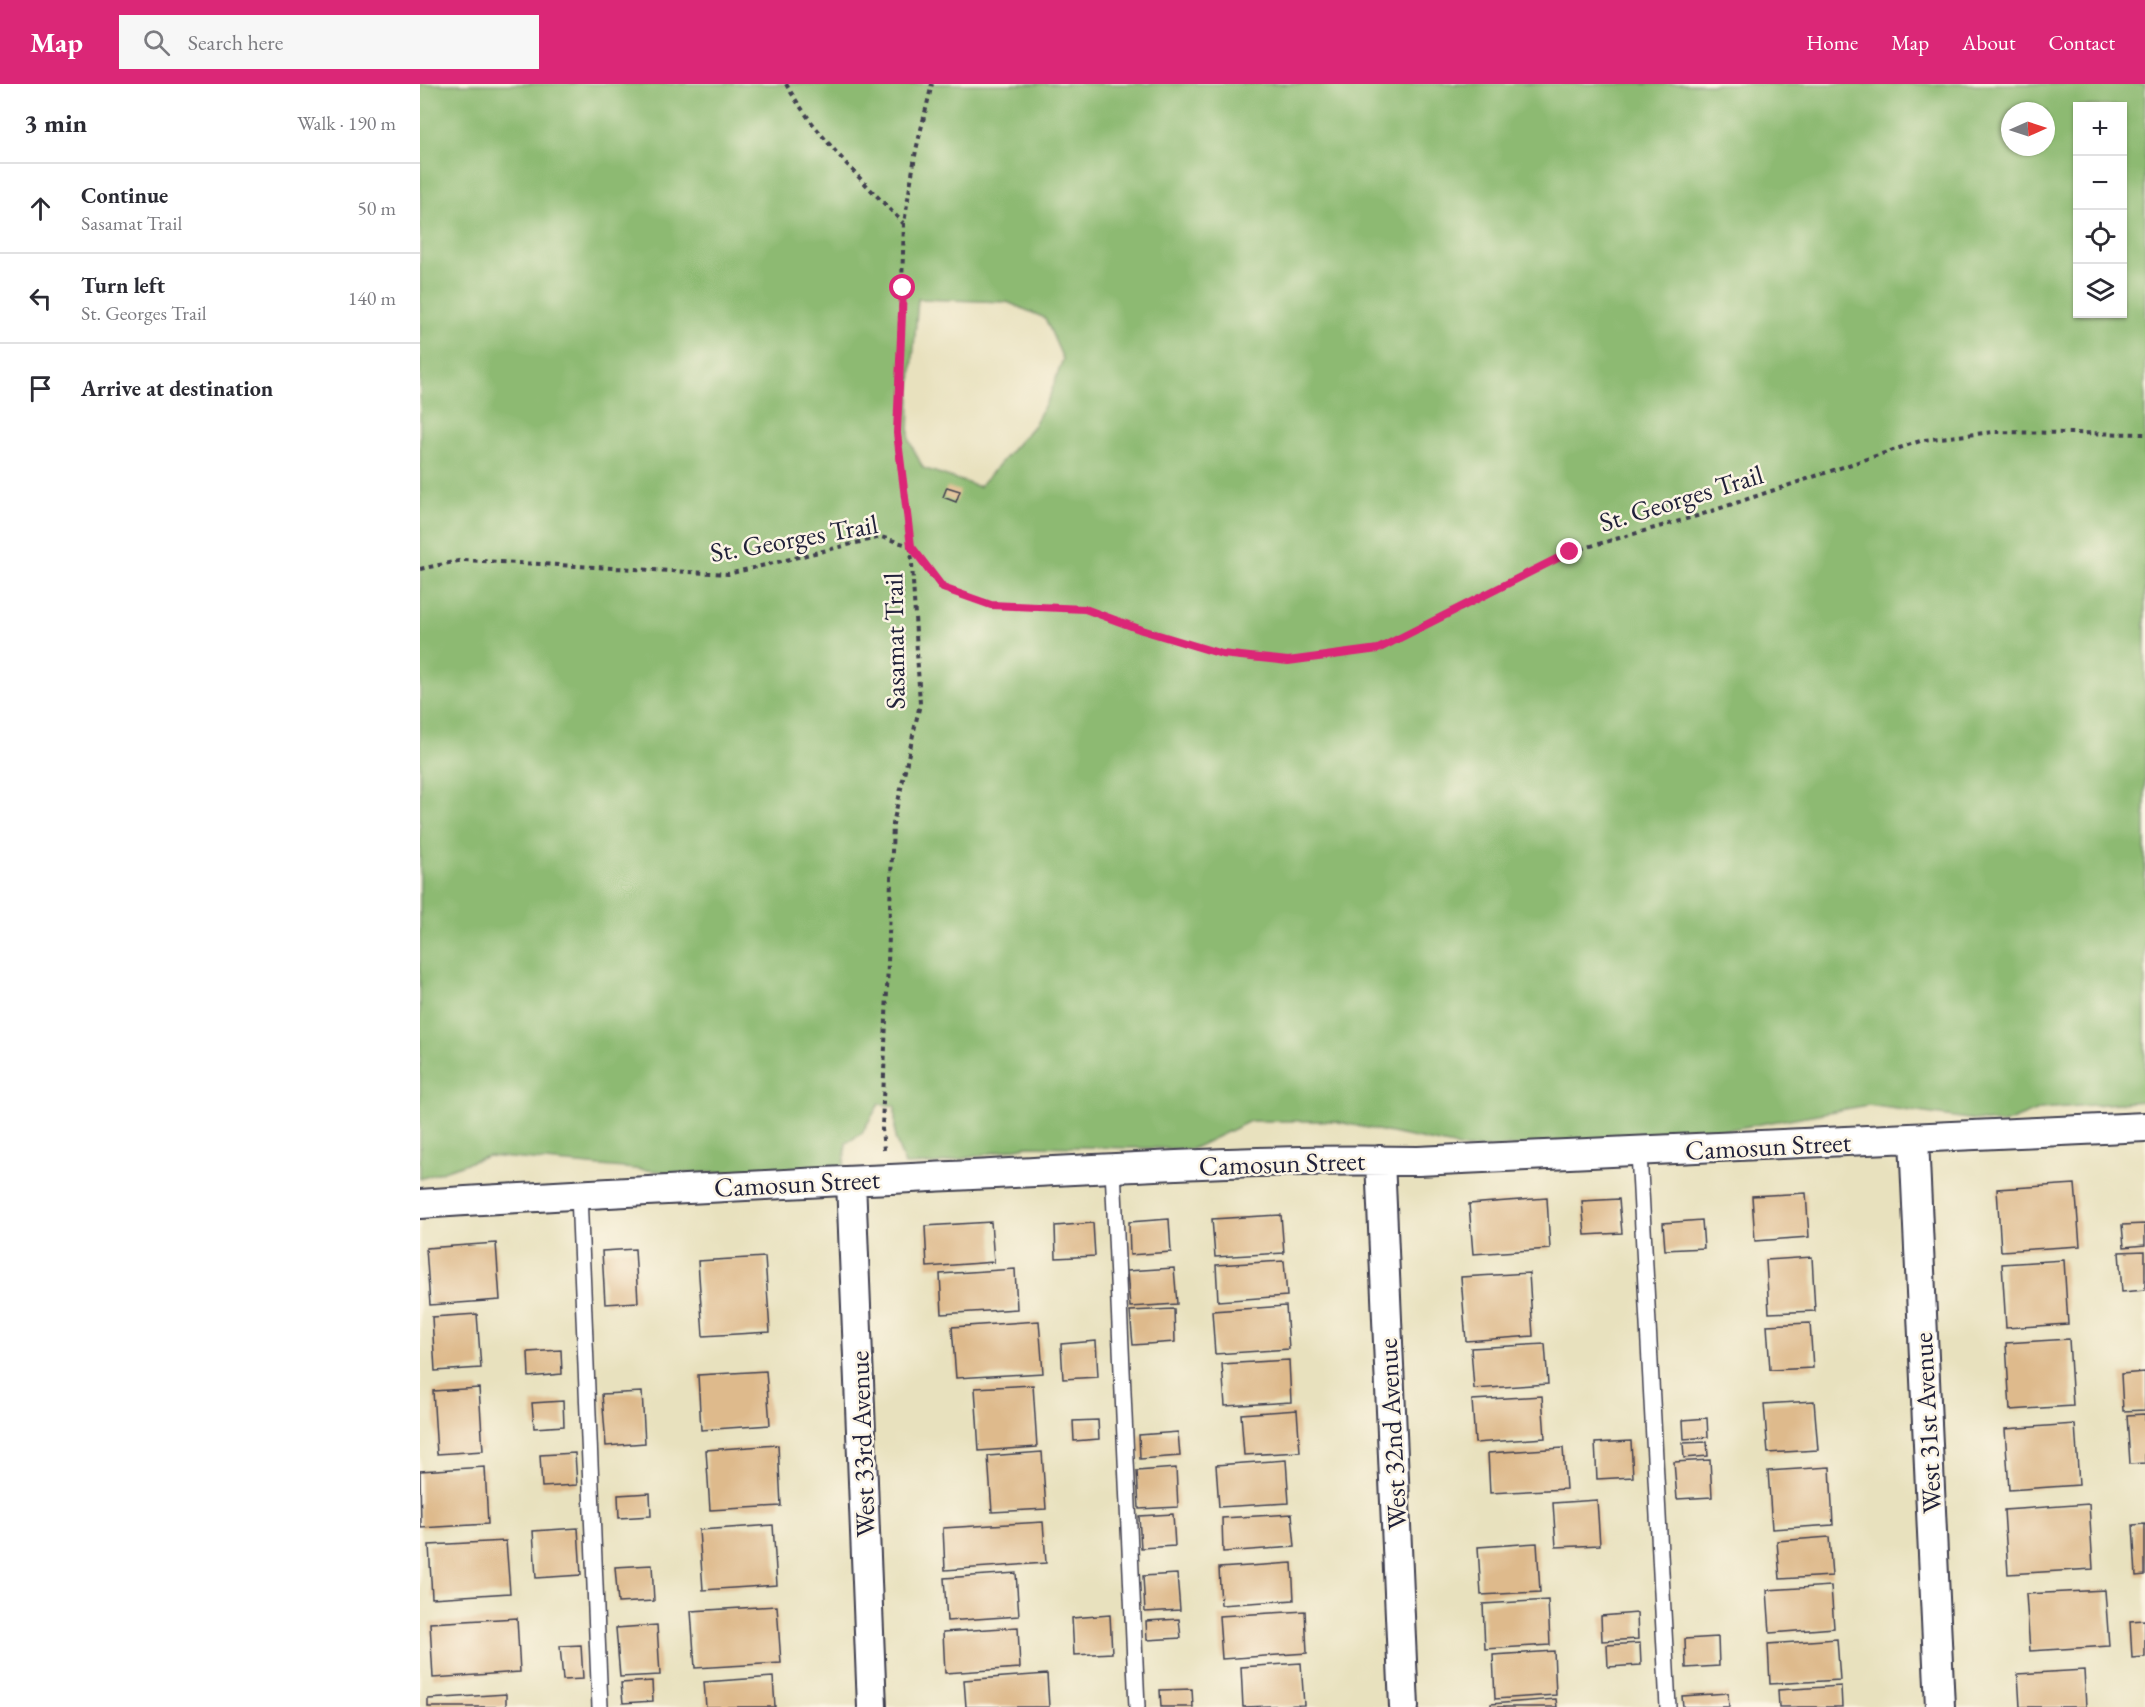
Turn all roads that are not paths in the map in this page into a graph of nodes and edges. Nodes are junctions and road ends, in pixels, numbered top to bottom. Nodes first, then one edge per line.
1 (2145, 1127) edge
2 (1914, 1139) junction
3 (1639, 1152) junction
4 (1380, 1160) junction
5 (1113, 1168) junction
6 (851, 1181) junction
7 (579, 1194) junction
8 (420, 1204) edge
9 (600, 1707) edge
10 (872, 1707) edge
11 (1137, 1707) edge
12 (1404, 1707) edge
13 (1668, 1707) edge
14 (1940, 1707) edge

1 - 2 street, Camosun Street
2 - 3 street, Camosun Street
2 - 14 street, West 31st Avenue
3 - 4 street, Camosun Street
3 - 13 lane
4 - 5 street, Camosun Street
4 - 12 street, West 32nd Avenue
5 - 6 street, Camosun Street
5 - 11 lane
6 - 7 street, Camosun Street
6 - 10 street, West 33rd Avenue
7 - 8 street, Camosun Street
7 - 9 lane

